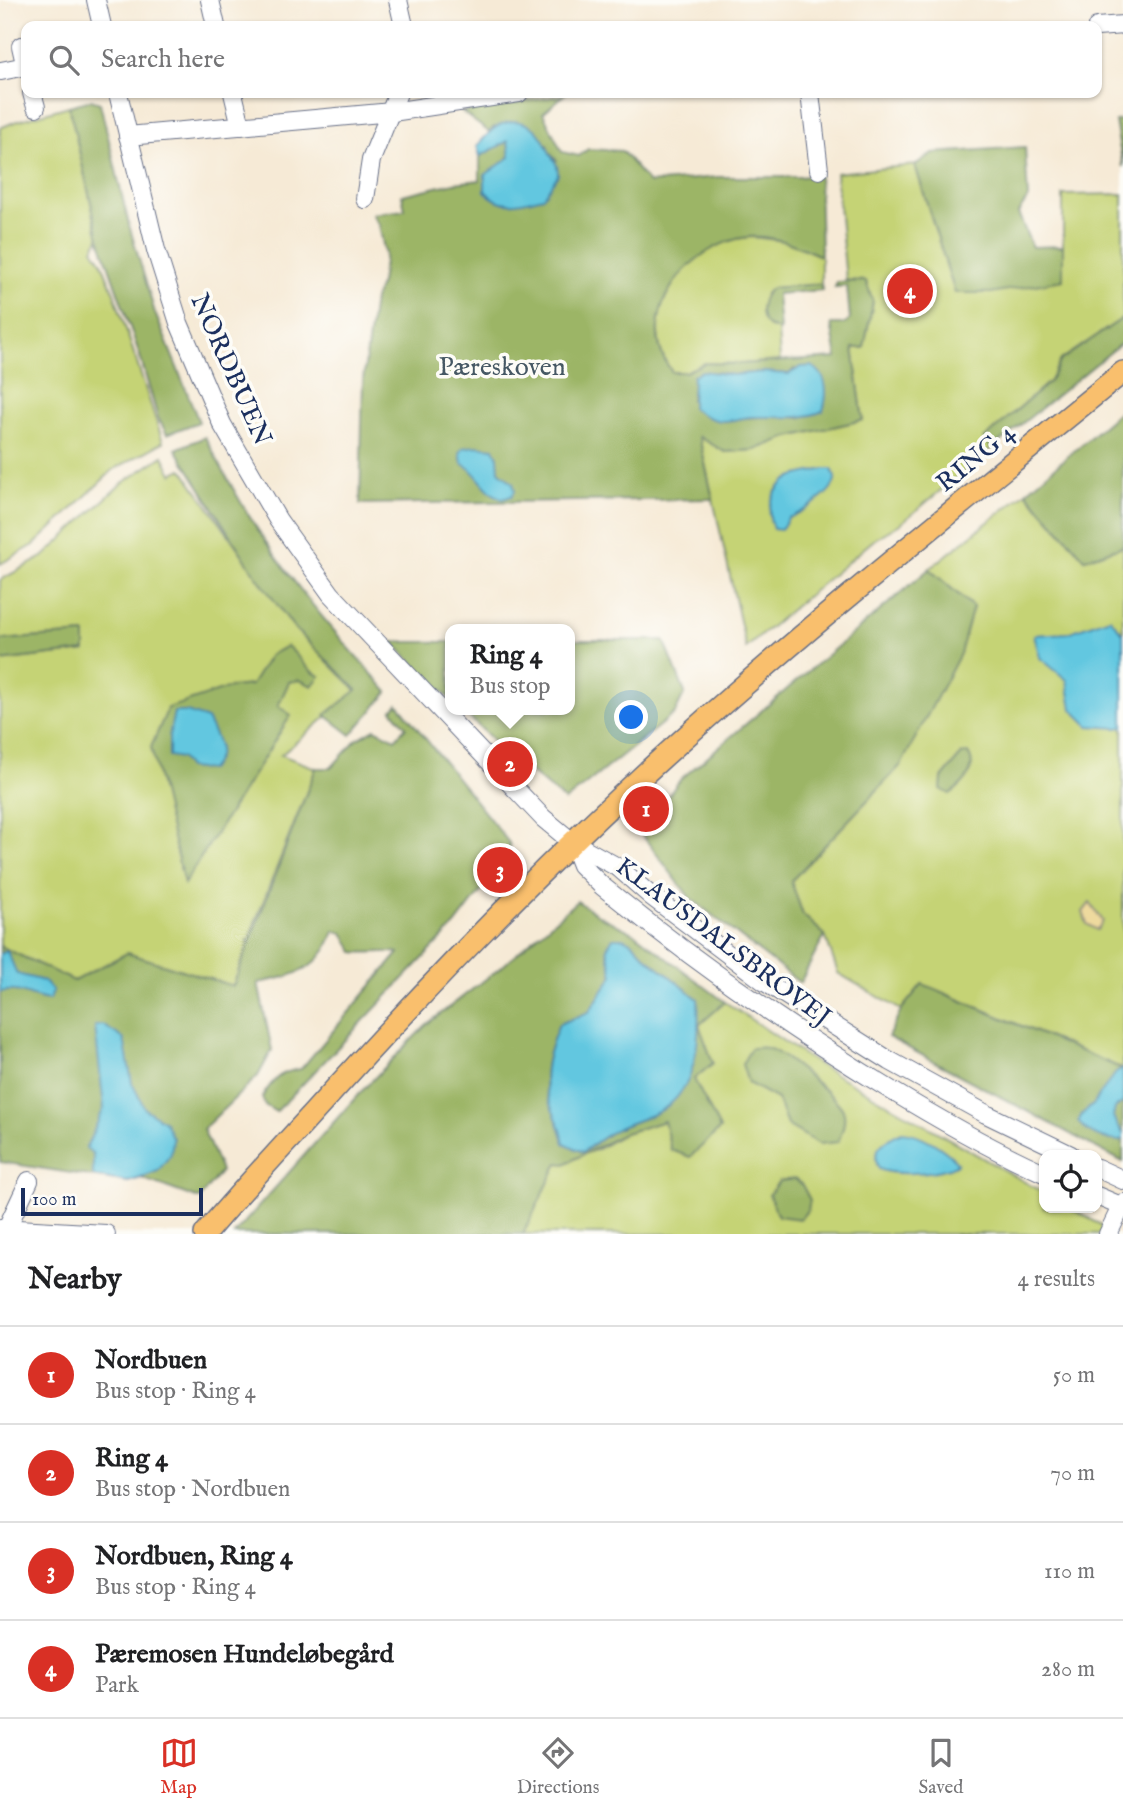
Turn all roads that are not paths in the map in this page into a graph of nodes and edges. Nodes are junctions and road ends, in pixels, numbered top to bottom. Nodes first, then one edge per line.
1 (96, 0) edge
2 (210, 0) edge
3 (398, 0) edge
4 (101, 21) edge
5 (215, 21) edge
6 (403, 21) edge
7 (1123, 25) edge
8 (1102, 27) edge
9 (21, 67) edge
10 (0, 69) edge
11 (119, 98) edge
12 (234, 98) edge
13 (396, 98) edge
14 (486, 98) edge
15 (811, 98) edge
16 (392, 112) junction
17 (241, 126) junction
18 (128, 136) junction
19 (818, 170) dead end
20 (365, 199) dead end
21 (1123, 372) edge
22 (445, 714) edge
23 (446, 715) edge
24 (572, 842) junction
25 (1061, 1150) edge
26 (1102, 1170) edge
27 (1039, 1171) edge
28 (1123, 1180) edge
29 (29, 1181) dead end
30 (1102, 1198) edge
31 (1122, 1205) edge
32 (4, 1230) edge
33 (106, 1234) edge
34 (205, 1234) edge
35 (1108, 1234) edge

1 - 4 street
2 - 5 street
3 - 6 street
7 - 8 street
9 - 10 street
11 - 18 street, NORDBUEN
12 - 17 street
13 - 16 street
14 - 16 street
15 - 19 street
16 - 17 street
16 - 20 street
17 - 18 street
18 - 22 street, NORDBUEN
21 - 24 main road, RING 4
23 - 24 street, NORDBUEN
24 - 25 street, KLAUSDALSBROVEJ
24 - 27 street, KLAUSDALSBROVEJ
24 - 34 main road, RING 4
26 - 28 street
29 - 32 street
30 - 31 street
31 - 35 street
32 - 33 street

